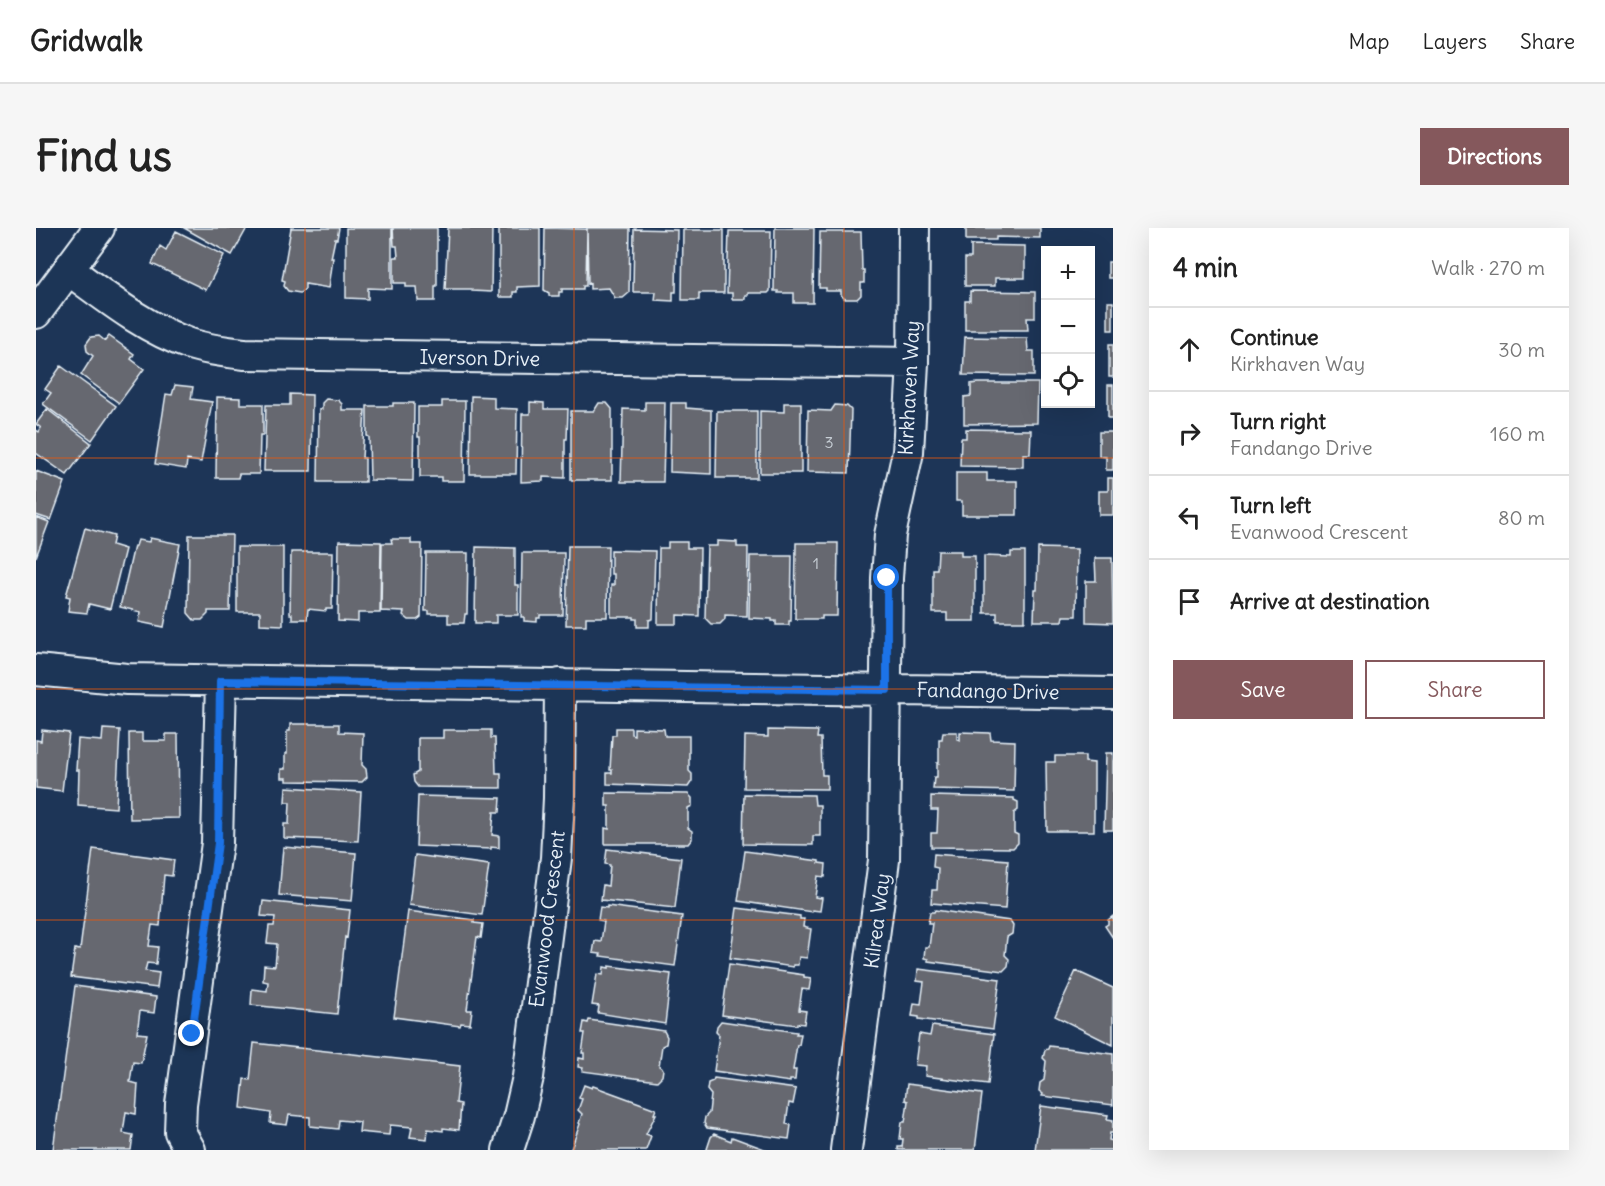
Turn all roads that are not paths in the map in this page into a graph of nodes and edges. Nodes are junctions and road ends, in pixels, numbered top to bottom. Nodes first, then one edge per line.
1 (99, 228) edge
2 (914, 228) edge
3 (69, 270) junction
4 (36, 313) edge
5 (913, 363) junction
6 (36, 670) edge
7 (220, 681) junction
8 (560, 684) junction
9 (887, 690) junction
10 (1113, 693) edge
11 (190, 1150) edge
12 (508, 1150) edge
13 (846, 1150) edge

1 - 3 street
2 - 5 street, Kirkhaven Way
3 - 4 street
3 - 5 street, Iverson Drive
5 - 9 street, Kirkhaven Way
6 - 7 street, Fandango Drive
7 - 8 street, Fandango Drive
7 - 11 street
8 - 9 street, Fandango Drive
8 - 12 street, Evanwood Crescent
9 - 10 street, Fandango Drive
9 - 13 street, Kilrea Way

